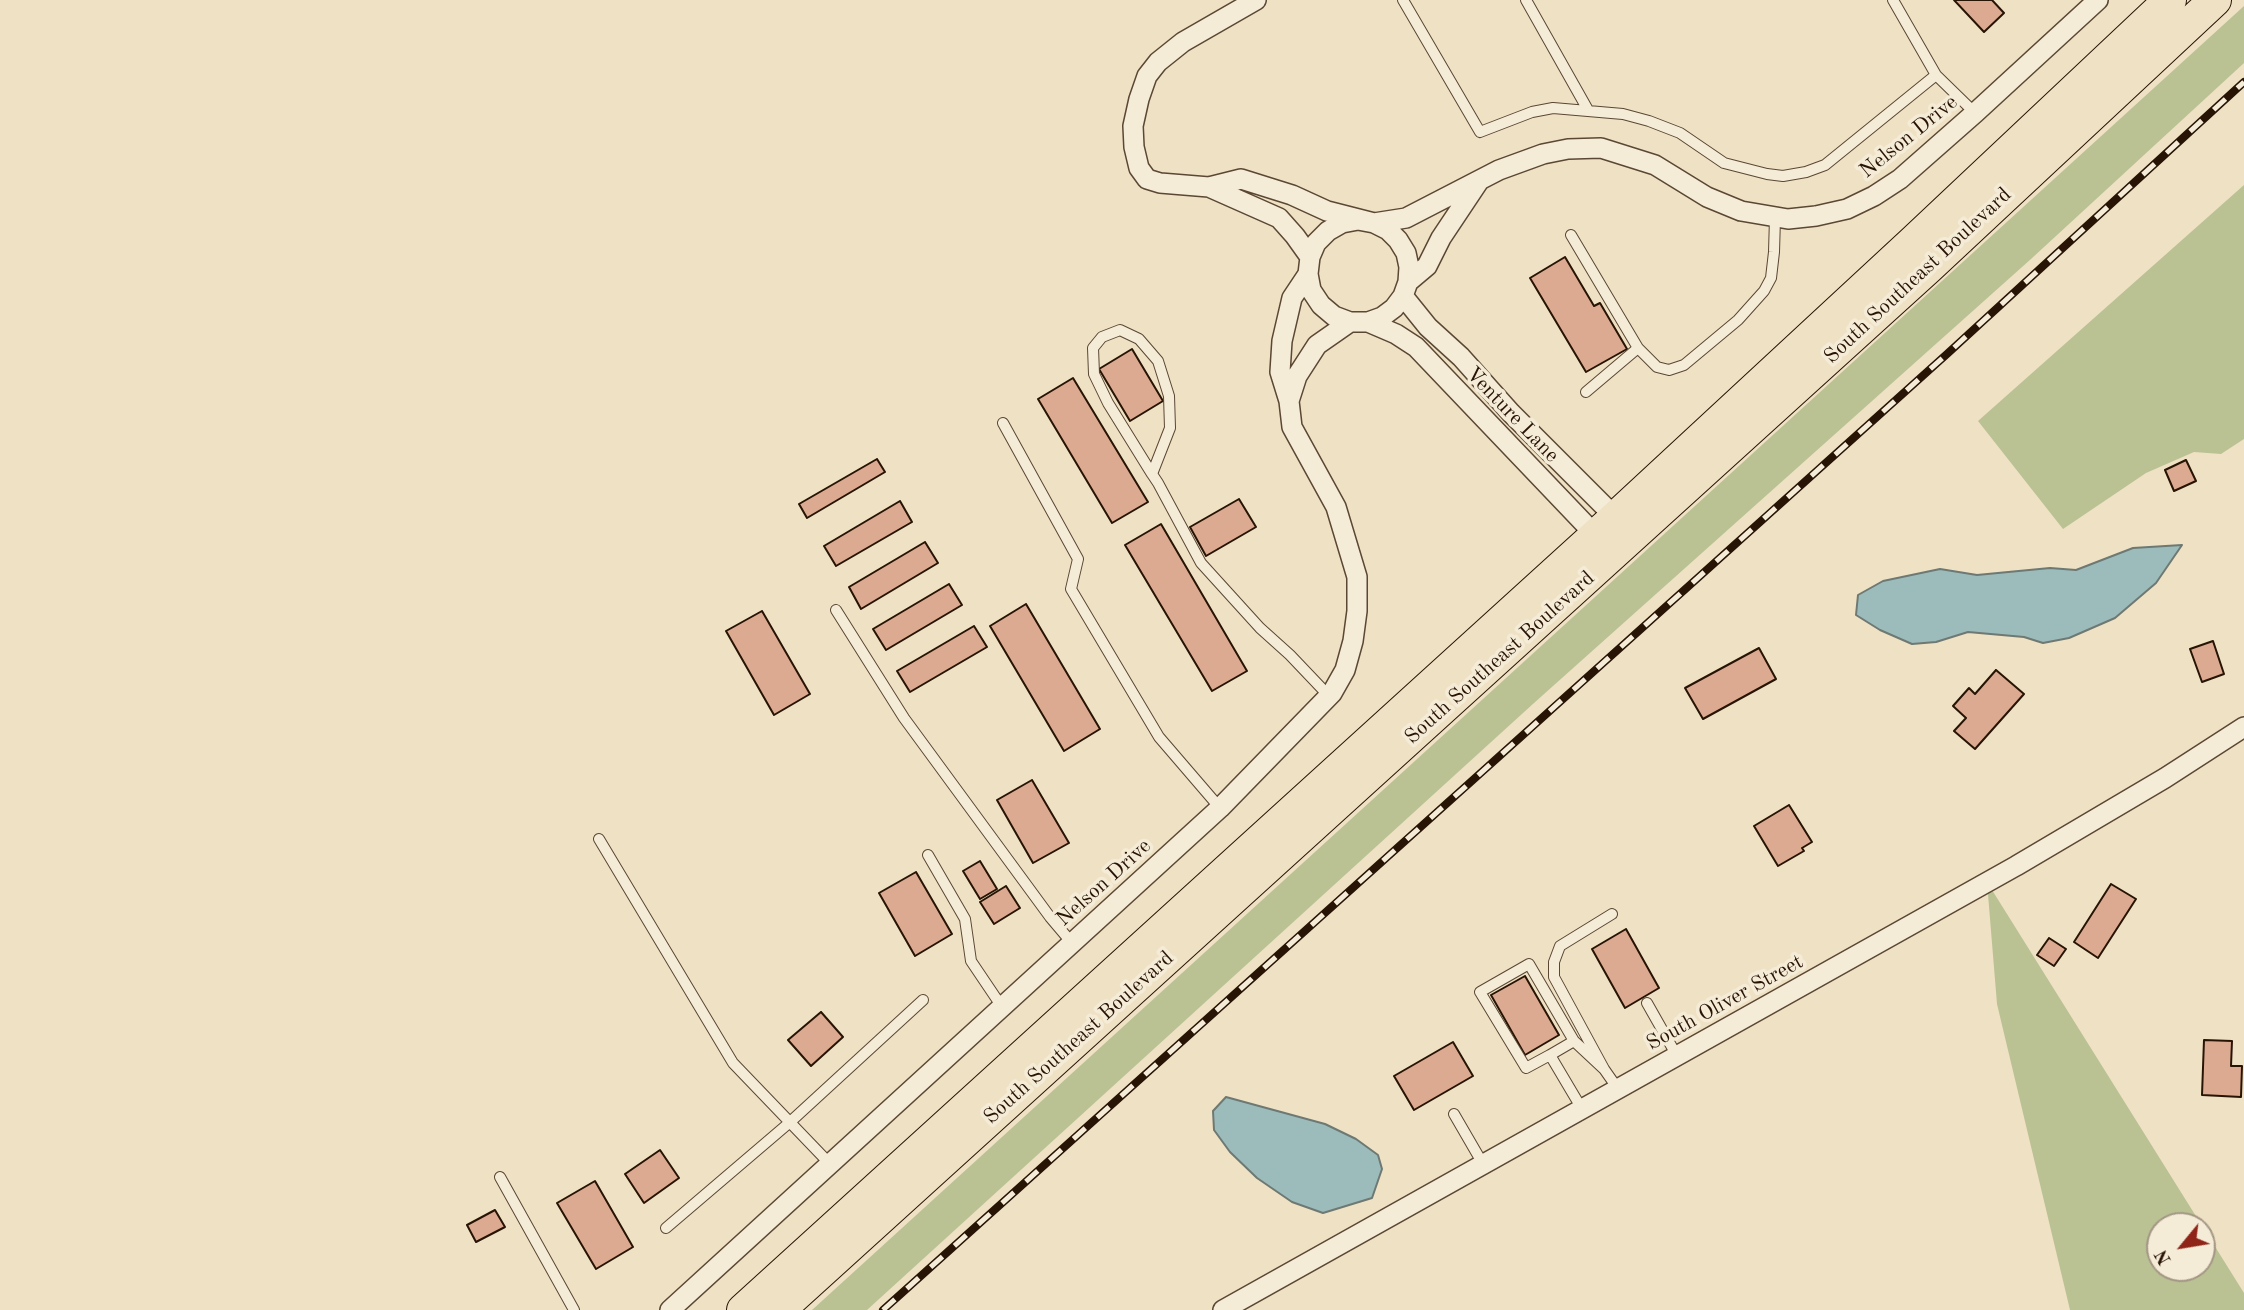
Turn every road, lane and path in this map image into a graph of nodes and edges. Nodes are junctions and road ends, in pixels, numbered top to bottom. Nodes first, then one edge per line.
1 (1256, 0) edge
2 (1403, 0) edge
3 (1526, 0) edge
4 (1893, 0) edge
5 (2098, 0) edge
6 (2170, 0) edge
7 (2215, 0) edge
8 (1936, 75) junction
9 (1588, 110) junction
10 (1975, 113) junction
11 (1479, 181) junction
12 (1209, 187) junction
13 (1775, 218) junction
14 (1374, 223) junction
15 (1571, 235) dead end
16 (1309, 265) junction
17 (1406, 289) junction
18 (1359, 322) junction
19 (1638, 348) junction
20 (1586, 392) dead end
21 (1289, 401) junction
22 (1003, 423) dead end
23 (1152, 474) junction
24 (1615, 536) junction
25 (836, 610) dead end
26 (1329, 696) junction
27 (2244, 727) edge
28 (1220, 808) junction
29 (599, 839) dead end
30 (928, 855) dead end
31 (1612, 914) dead end
32 (1072, 943) junction
33 (923, 1000) dead end
34 (1647, 1003) dead end
35 (1002, 1007) junction
36 (1574, 1041) junction
37 (1550, 1055) junction
38 (1677, 1056) junction
39 (1604, 1069) junction
40 (1618, 1089) junction
41 (1582, 1109) junction
42 (1454, 1114) dead end
43 (789, 1123) junction
44 (830, 1164) junction
45 (1483, 1164) junction
46 (500, 1177) dead end
47 (666, 1228) dead end
48 (574, 1310) edge
49 (670, 1310) edge
50 (743, 1310) edge
51 (779, 1310) edge
52 (1223, 1310) edge

1 - 12 street
2 - 9 lane
3 - 9 lane
4 - 8 lane
5 - 10 street, Nelson Drive
6 - 24 main road, South Southeast Boulevard
7 - 24 main road, South Southeast Boulevard
8 - 9 lane
8 - 10 lane
10 - 13 street, Nelson Drive
11 - 13 street, Nelson Drive
11 - 14 street, Nelson Drive
11 - 17 street
12 - 14 street
12 - 16 street
13 - 19 lane
14 - 16 street
14 - 17 street
15 - 19 lane
16 - 18 street
16 - 21 street, Nelson Drive
17 - 18 street
17 - 24 street, Venture Lane
18 - 21 street
18 - 24 street, Venture Lane
19 - 20 lane
21 - 26 street, Nelson Drive
22 - 28 lane
23 - 23 lane
23 - 26 lane
24 - 50 main road, South Southeast Boulevard
24 - 51 main road, South Southeast Boulevard
25 - 32 lane
26 - 28 street, Nelson Drive
27 - 38 street, South Oliver Street
28 - 32 street, Nelson Drive
29 - 43 lane
30 - 35 lane
31 - 39 lane
32 - 35 street, Nelson Drive
33 - 43 lane
34 - 38 lane
35 - 44 street, Nelson Drive
36 - 37 lane
36 - 37 lane
36 - 39 lane
37 - 41 lane
38 - 40 street, South Oliver Street
39 - 40 lane
40 - 41 street, South Oliver Street
41 - 45 street, South Oliver Street
42 - 45 lane
43 - 44 lane
43 - 47 lane
44 - 49 street, Nelson Drive
45 - 52 street, South Oliver Street
46 - 48 lane

